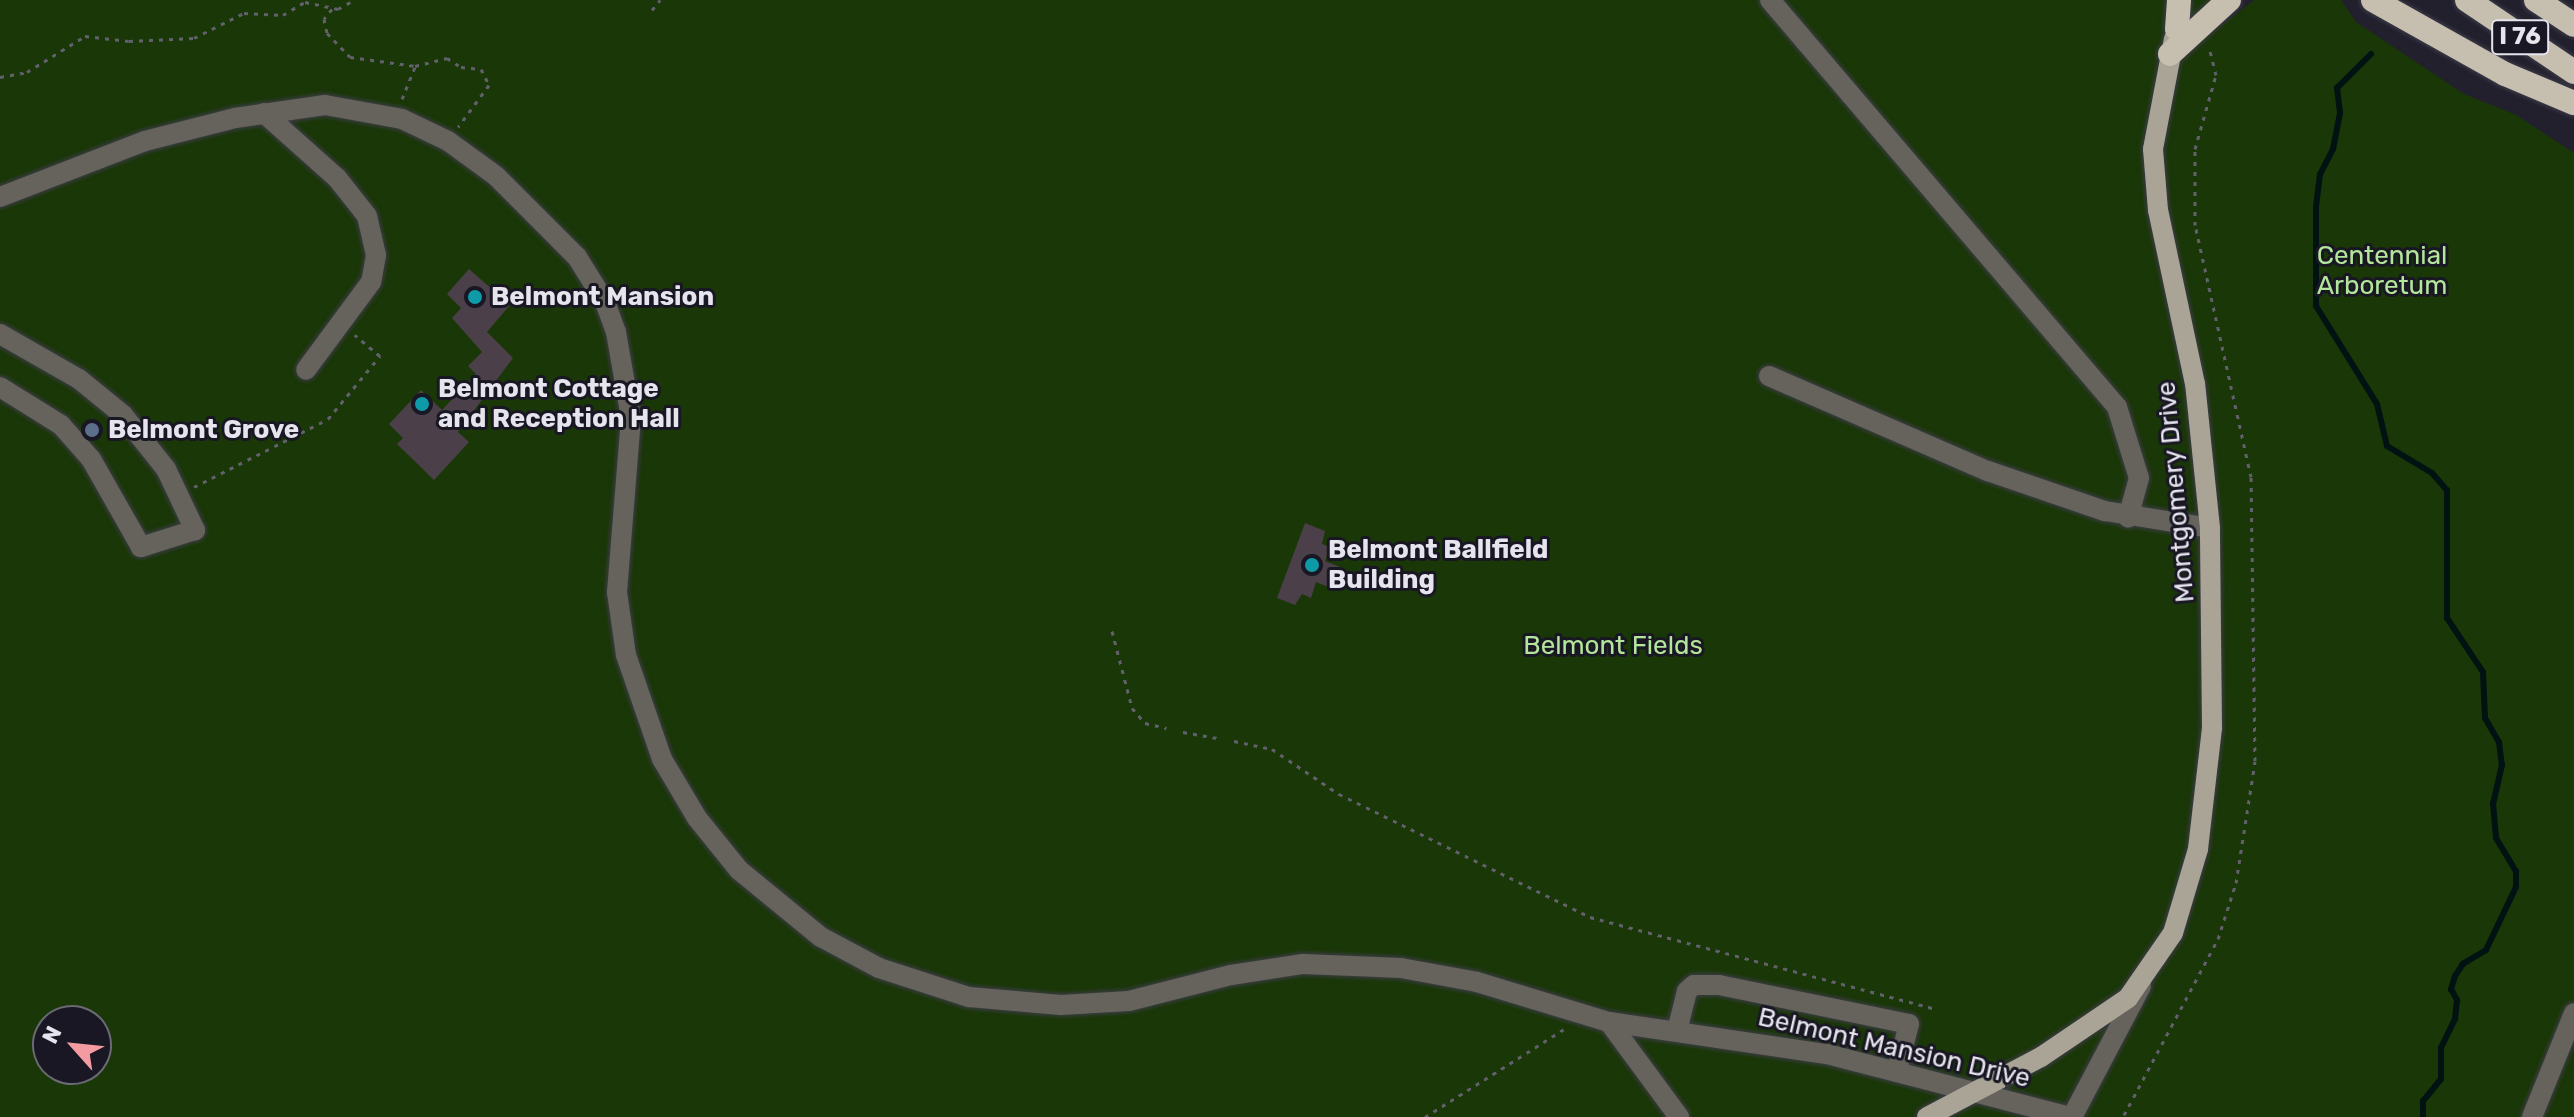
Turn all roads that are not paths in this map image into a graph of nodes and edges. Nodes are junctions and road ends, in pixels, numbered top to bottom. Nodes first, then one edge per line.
1 (1770, 0) edge
2 (2179, 0) edge
3 (2186, 0) edge
4 (2229, 0) edge
5 (2373, 0) edge
6 (2467, 0) edge
7 (2536, 0) edge
8 (2574, 25) edge
9 (2177, 29) junction
10 (2170, 54) junction
11 (2574, 72) edge
12 (2574, 103) edge
13 (264, 113) junction
14 (0, 197) edge
15 (0, 334) edge
16 (306, 370) dead end
17 (1769, 376) dead end
18 (0, 387) edge
19 (2128, 518) junction
20 (2210, 528) junction
21 (2147, 976) junction
22 (2574, 1013) edge
23 (1609, 1022) junction
24 (1677, 1031) junction
25 (1897, 1070) junction
26 (1975, 1093) junction
27 (1679, 1117) edge
28 (1927, 1117) edge
29 (2071, 1117) edge
30 (2532, 1117) edge

1 - 19 street
2 - 9 highway
3 - 9 main road, Montgomery Drive
4 - 10 highway
5 - 12 highway
6 - 11 highway, I 76
7 - 8 highway, I 76
9 - 10 main road, Montgomery Drive
10 - 20 main road, Montgomery Drive
13 - 14 street, Belmont Mansion Drive
13 - 16 street
13 - 23 street, Belmont Mansion Drive
15 - 18 street
17 - 19 street
19 - 20 street
20 - 21 main road, Montgomery Drive
21 - 26 main road, Montgomery Drive
21 - 29 street, Montgomery Drive
22 - 30 street
23 - 24 street, Belmont Mansion Drive
23 - 27 street
24 - 25 street, Belmont Mansion Drive
24 - 25 street
25 - 26 street, Belmont Mansion Drive
26 - 28 main road, Montgomery Drive
26 - 29 street, Belmont Mansion Drive

